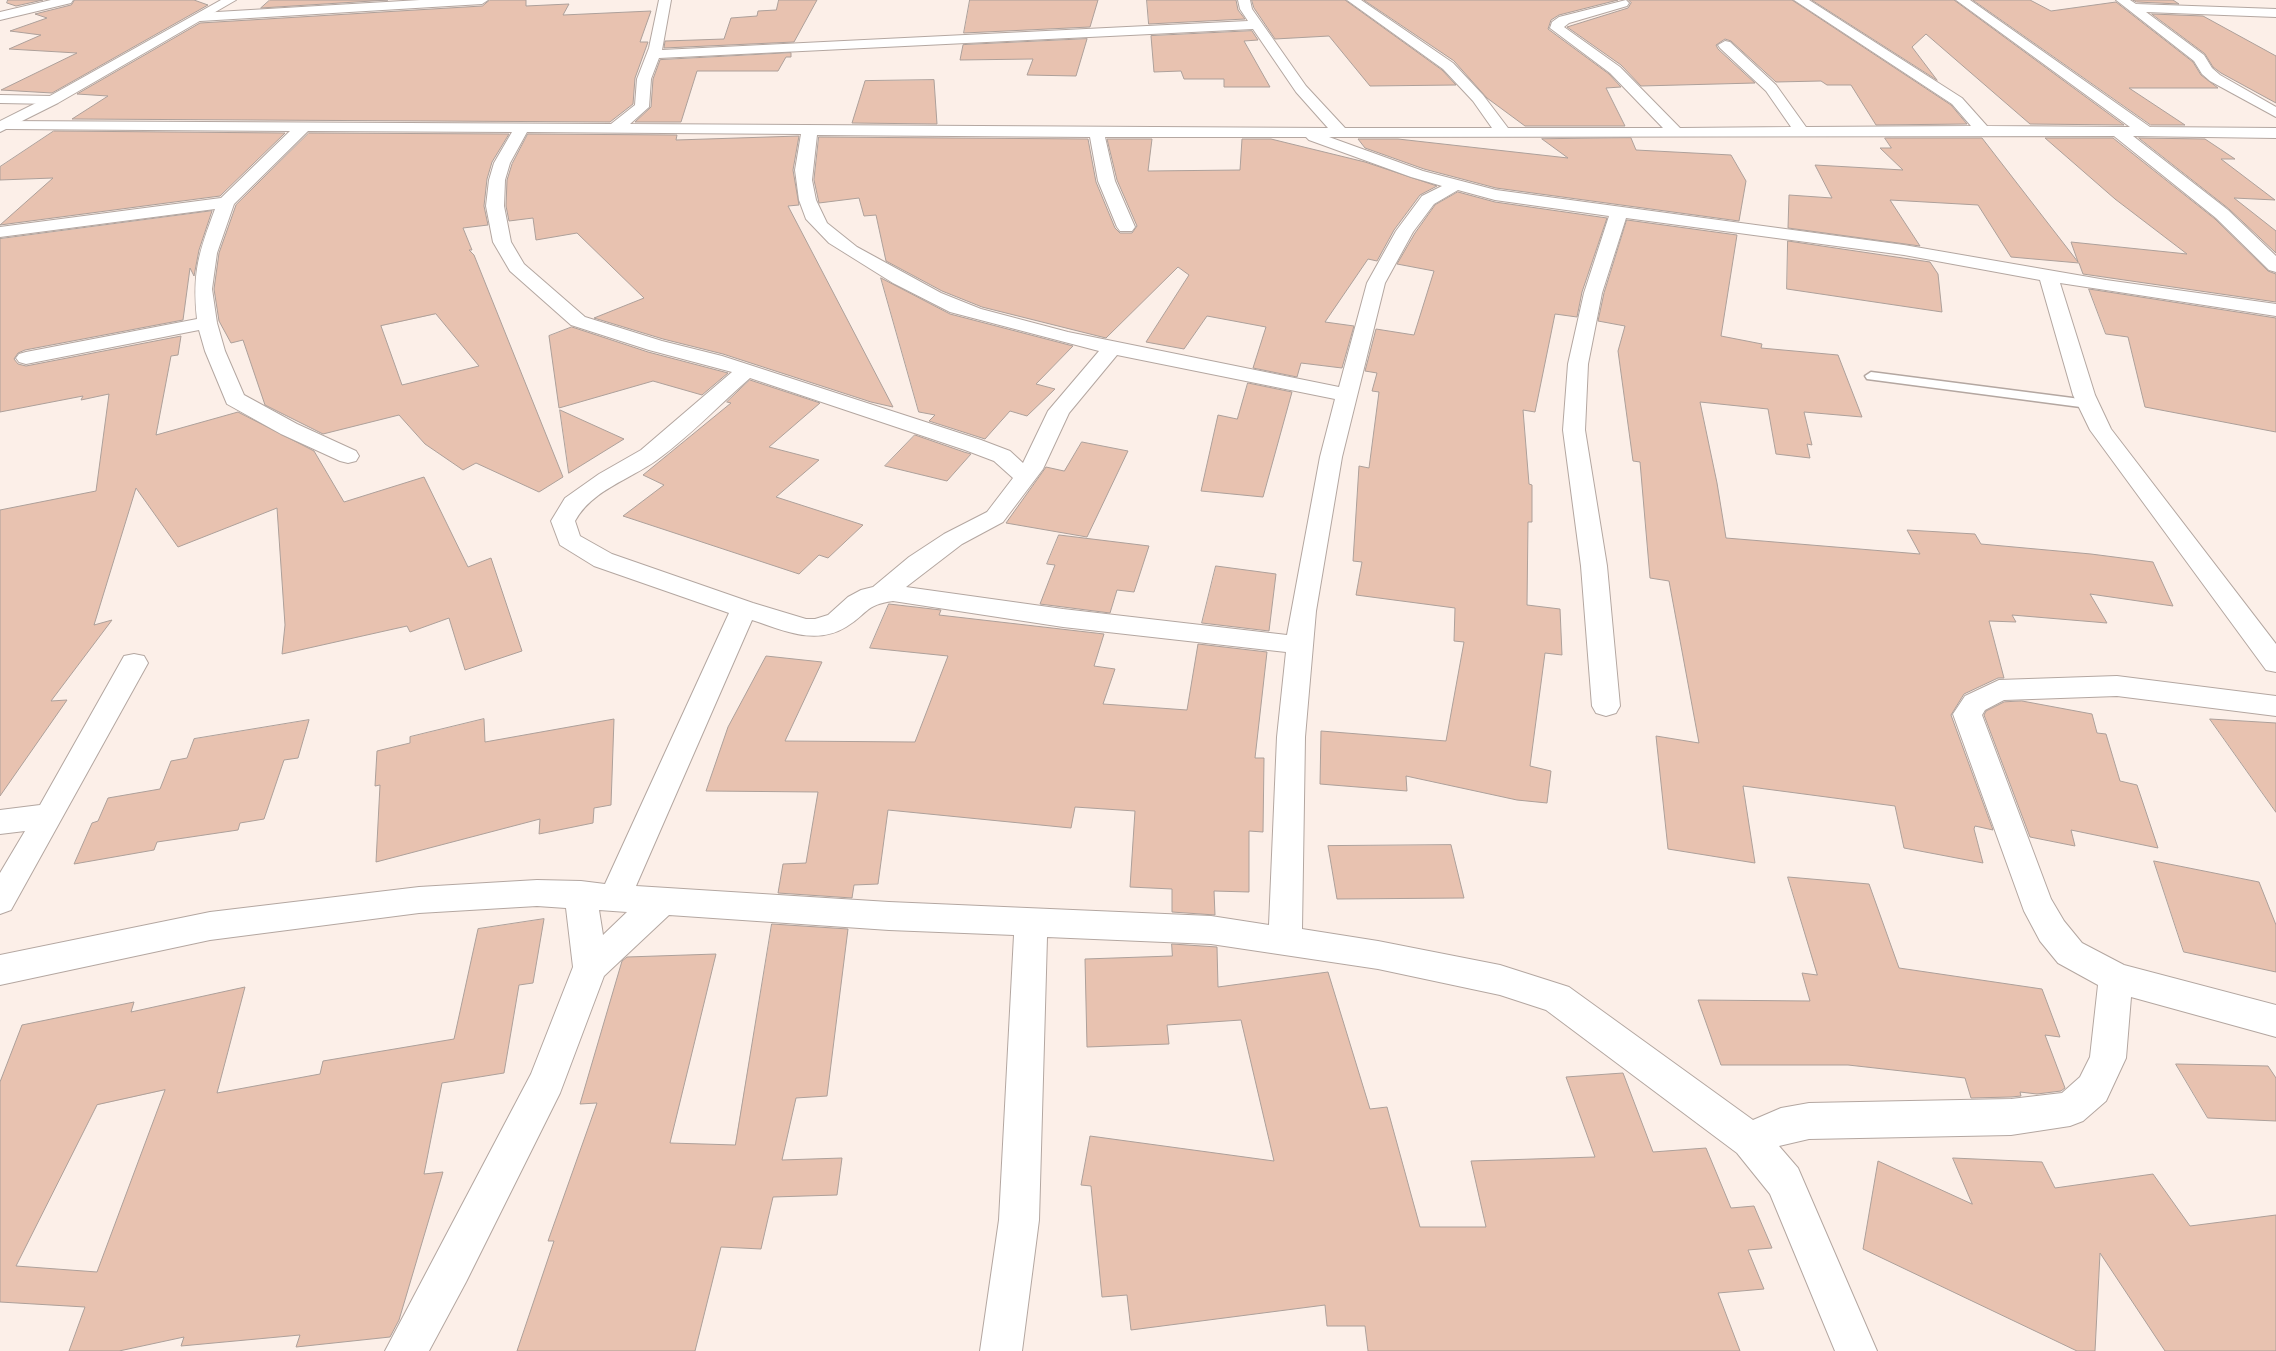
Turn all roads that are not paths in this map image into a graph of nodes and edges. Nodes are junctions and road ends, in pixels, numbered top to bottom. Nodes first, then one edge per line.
1 (67, 0) edge
2 (230, 0) edge
3 (482, 0) edge
4 (665, 0) edge
5 (1244, 0) edge
6 (1354, 0) edge
7 (1800, 0) edge
8 (1962, 0) edge
9 (1624, 1) edge
10 (2128, 4) edge
11 (2276, 13) edge
12 (0, 16) edge
13 (200, 17) junction
14 (1256, 25) junction
15 (1725, 45) dead end
16 (654, 54) junction
17 (0, 99) edge
18 (53, 100) junction
19 (2276, 113) edge
20 (2, 125) edge
21 (303, 127) junction
22 (522, 128) junction
23 (615, 128) junction
24 (810, 129) junction
25 (1983, 130) junction
26 (1301, 131) junction
27 (1097, 132) junction
28 (1340, 132) junction
29 (1503, 132) junction
30 (1802, 132) junction
31 (2118, 132) junction
32 (2147, 132) junction
33 (1676, 133) junction
34 (2276, 133) edge
35 (1457, 184) junction
36 (226, 202) junction
37 (1619, 212) junction
38 (1126, 227) dead end
39 (0, 232) edge
40 (2276, 266) edge
41 (2048, 276) junction
42 (2276, 310) edge
43 (207, 323) junction
44 (1111, 349) junction
45 (26, 358) dead end
46 (746, 370) junction
47 (1871, 376) dead end
48 (1348, 395) junction
49 (2088, 404) junction
50 (348, 456) dead end
51 (1026, 478) junction
52 (880, 595) junction
53 (744, 609) junction
54 (2246, 624) junction
55 (2276, 629) edge
56 (1300, 645) junction
57 (134, 663) dead end
58 (2276, 663) edge
59 (1606, 706) dead end
60 (2276, 706) edge
61 (50, 816) junction
62 (0, 822) edge
63 (581, 894) junction
64 (614, 897) junction
65 (663, 900) junction
66 (0, 901) edge
67 (1031, 922) junction
68 (1285, 941) junction
69 (590, 967) junction
70 (0, 970) edge
71 (2116, 978) junction
72 (2276, 1021) edge
73 (1750, 1140) junction
74 (406, 1351) edge
75 (1001, 1351) edge
76 (1856, 1351) edge

1 - 12 street
2 - 13 street
3 - 13 street
4 - 16 street
5 - 14 street
6 - 29 street
7 - 25 street
8 - 32 street
9 - 33 street
10 - 11 street
10 - 19 street
13 - 18 street
14 - 16 street
14 - 28 street
15 - 30 street
16 - 23 street
17 - 18 street
18 - 20 street
20 - 21 street
21 - 22 street
21 - 36 street
22 - 23 street
22 - 46 street
23 - 24 street
24 - 27 street
24 - 44 street
25 - 30 street
25 - 31 street
26 - 27 street
26 - 28 street
26 - 35 street
27 - 38 street
28 - 29 street
29 - 33 street
30 - 33 street
31 - 32 street
31 - 40 street
32 - 34 street
35 - 37 street
35 - 48 street
36 - 39 street
36 - 43 street
37 - 41 street
37 - 59 street
41 - 42 street
41 - 49 street
43 - 45 street
43 - 50 street
44 - 48 street
44 - 51 street
46 - 51 street
46 - 53 street
47 - 49 lane
48 - 56 street
49 - 54 street
51 - 52 street
52 - 53 street
52 - 56 street
53 - 64 street
54 - 55 street
54 - 58 street
56 - 68 street
57 - 61 street
60 - 71 street
61 - 62 street
61 - 66 street
63 - 64 street
63 - 69 street
63 - 70 street
64 - 65 street
65 - 67 street
65 - 69 street
67 - 68 street
67 - 75 street
68 - 73 street
69 - 74 street
71 - 72 street
71 - 73 street
73 - 76 street

